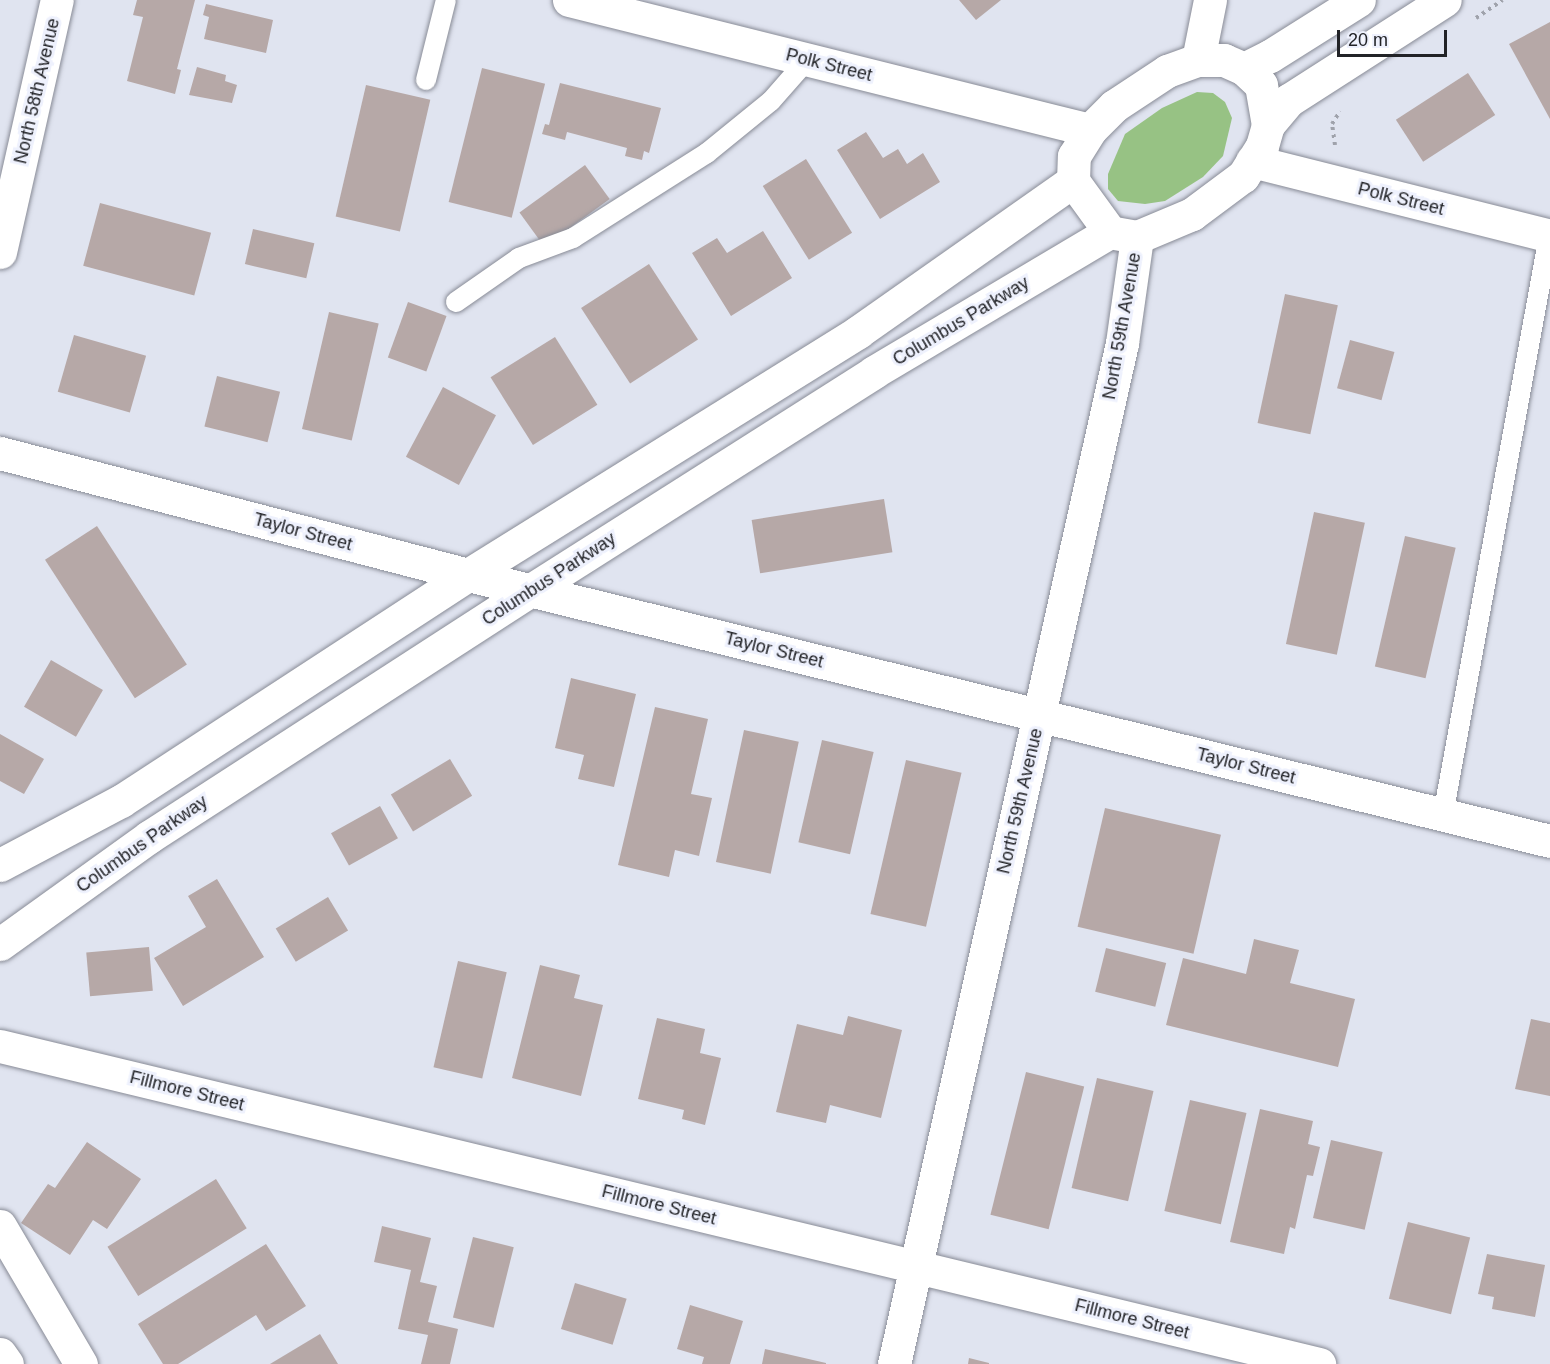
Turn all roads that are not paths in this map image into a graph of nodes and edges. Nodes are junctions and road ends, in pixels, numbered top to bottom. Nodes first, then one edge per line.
1 (57, 0) edge
2 (446, 0) edge
3 (569, 0) edge
4 (1210, 0) edge
5 (1359, 0) edge
6 (1444, 0) edge
7 (807, 60) junction
8 (1198, 60) junction
9 (1244, 69) junction
10 (426, 80) dead end
11 (1268, 125) junction
12 (1090, 130) junction
13 (1252, 161) junction
14 (1073, 181) junction
15 (1124, 235) junction
16 (1549, 236) edge
17 (0, 252) edge
18 (456, 303) dead end
19 (0, 453) edge
20 (468, 575) junction
21 (531, 590) junction
22 (1039, 716) junction
23 (1443, 815) junction
24 (1550, 841) edge
25 (0, 865) edge
26 (0, 944) edge
27 (0, 1046) edge
28 (0, 1226) edge
29 (916, 1266) junction
30 (0, 1354) edge
31 (7, 1364) edge
32 (81, 1364) edge
33 (894, 1364) edge
34 (1319, 1364) edge

1 - 17 street, North 58th Avenue
2 - 10 lane
3 - 7 street, Polk Street
4 - 8 street
5 - 9 street
6 - 11 street
7 - 12 street, Polk Street
7 - 18 lane
8 - 9 street
8 - 12 street
9 - 11 street
11 - 13 street
12 - 14 street
13 - 15 street
13 - 16 street, Polk Street
14 - 15 street
14 - 20 street
15 - 21 street, Columbus Parkway
15 - 22 street, North 59th Avenue
16 - 23 lane
19 - 20 street, Taylor Street
20 - 21 street, Taylor Street
20 - 25 street
21 - 22 street, Taylor Street
21 - 26 street, Columbus Parkway
22 - 23 street, Taylor Street
22 - 29 street, North 59th Avenue
23 - 24 street, Taylor Street
27 - 29 street, Fillmore Street
28 - 32 street
29 - 33 street, North 59th Avenue
29 - 34 street, Fillmore Street
30 - 31 street

